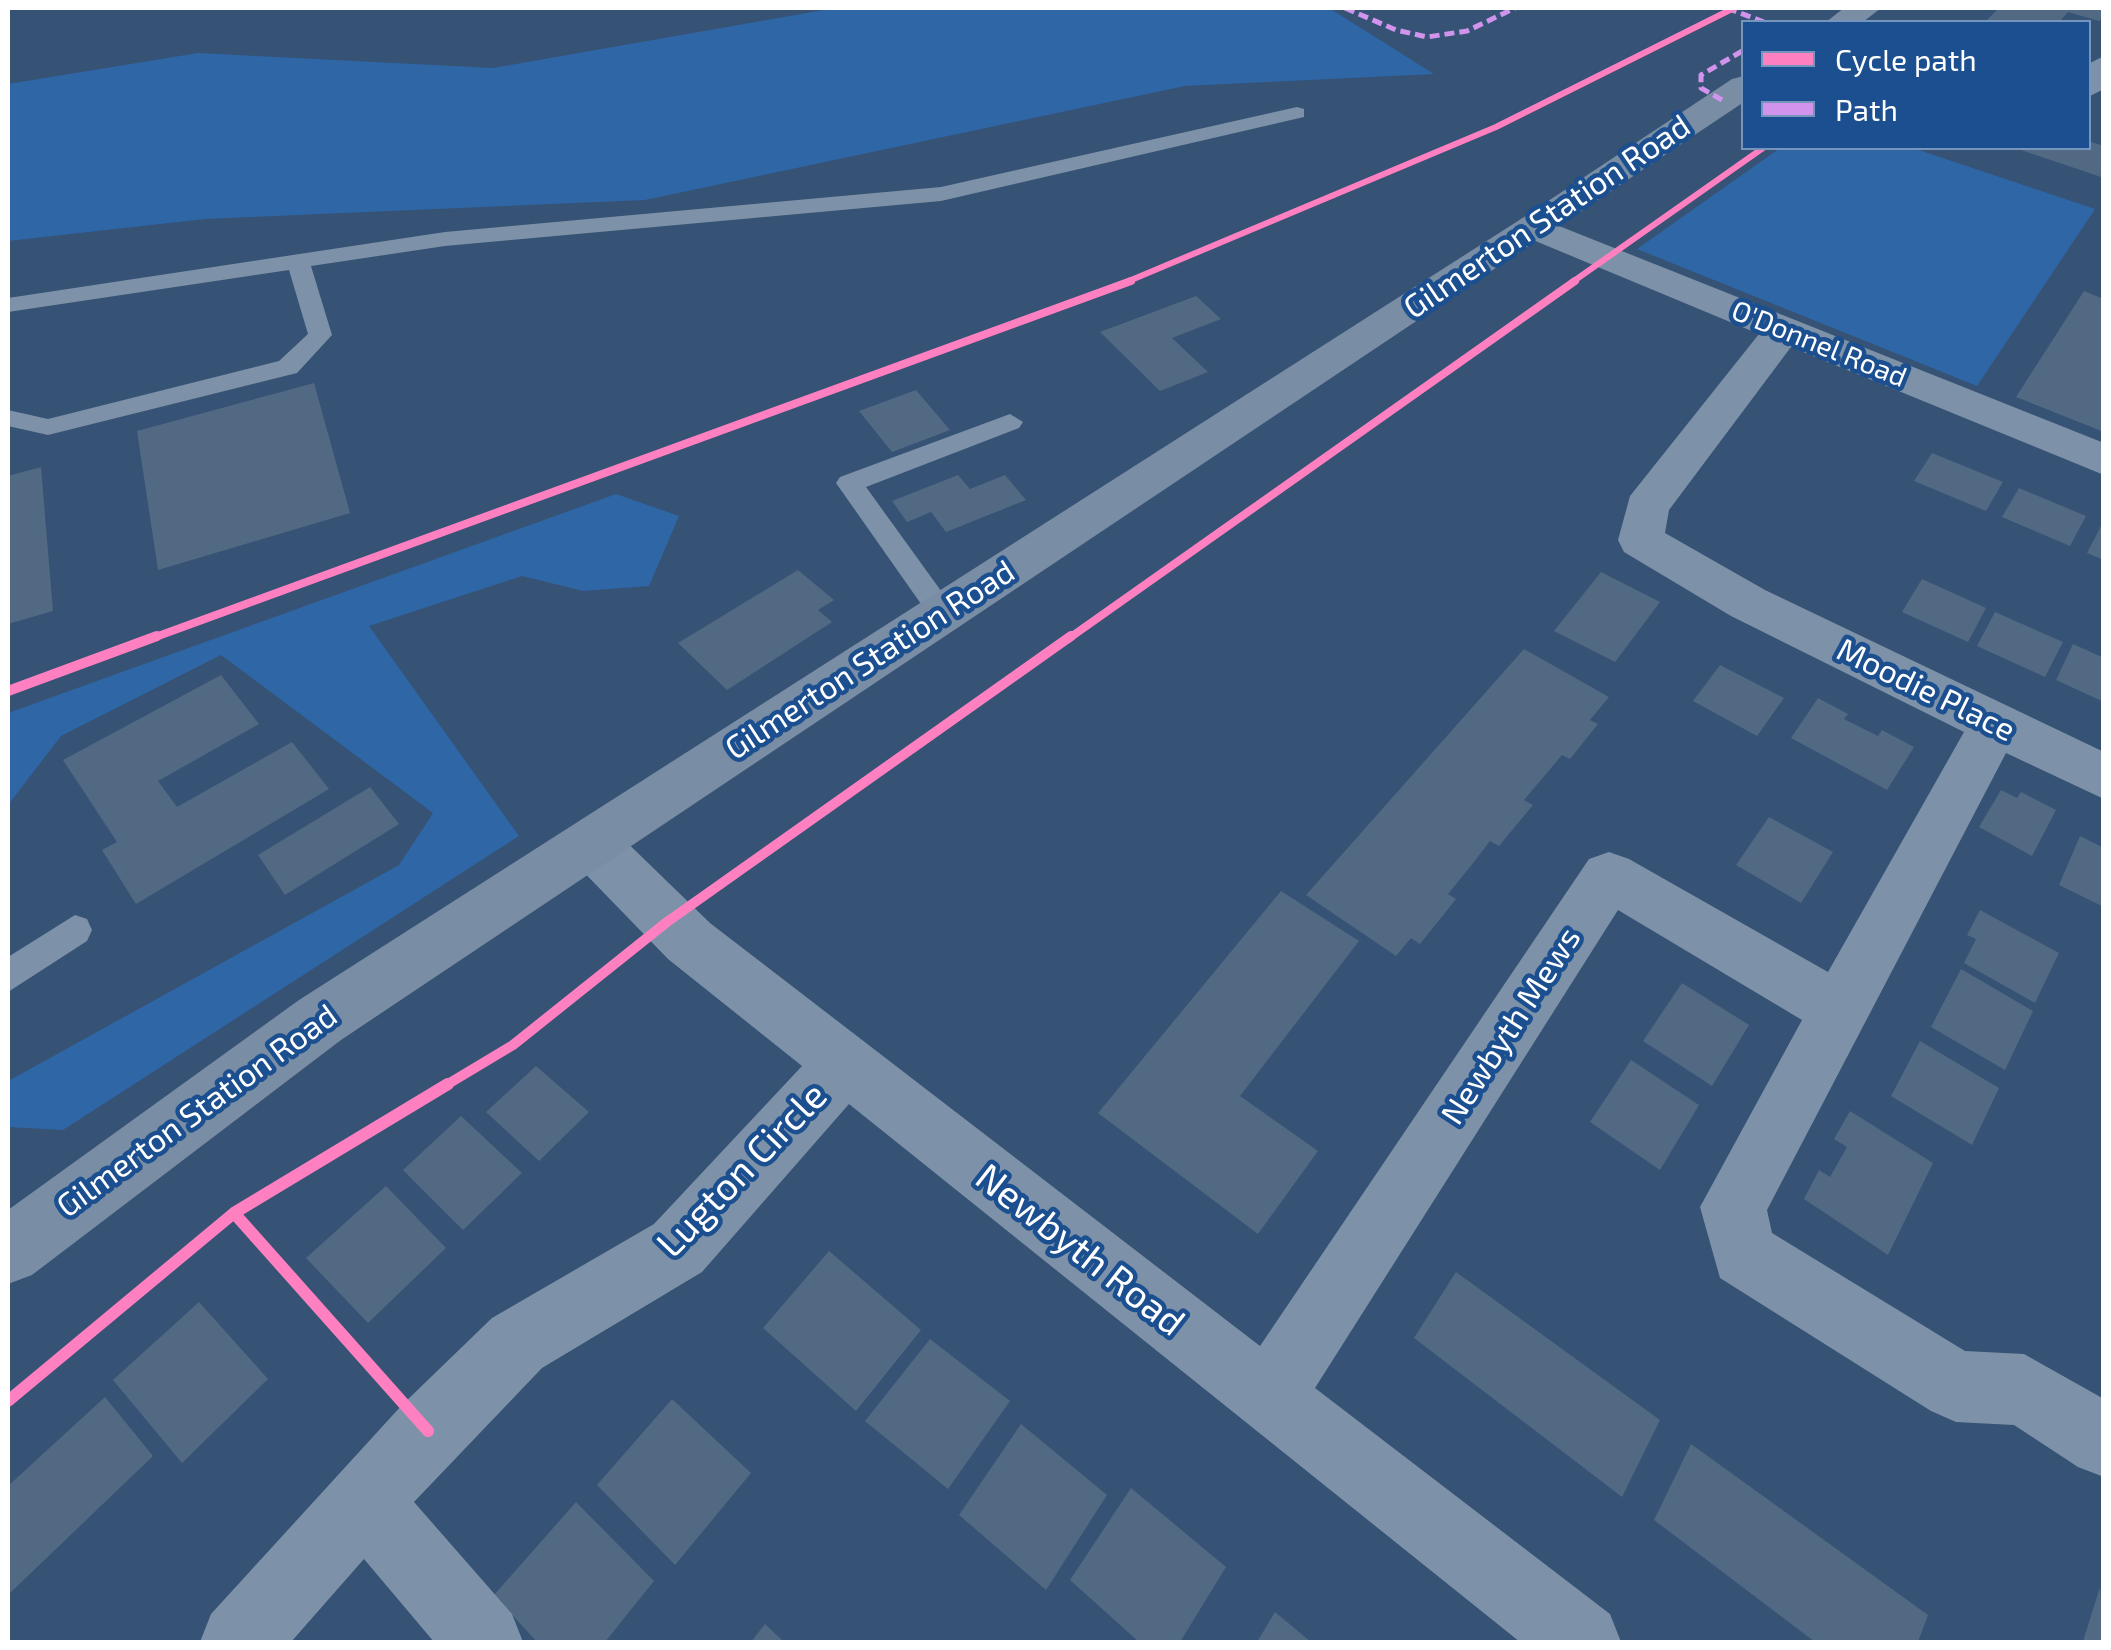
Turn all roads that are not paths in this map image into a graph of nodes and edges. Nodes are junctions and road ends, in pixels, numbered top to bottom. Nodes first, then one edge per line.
1 (1741, 88) edge
2 (1297, 113) dead end
3 (1534, 228) junction
4 (297, 260) junction
5 (8, 305) edge
6 (1784, 330) junction
7 (8, 418) edge
8 (1010, 422) dead end
9 (2104, 460) edge
10 (943, 613) junction
11 (1995, 723) junction
12 (2104, 777) edge
13 (590, 843) junction
14 (75, 930) dead end
15 (8, 976) edge
16 (1838, 1010) junction
17 (844, 1065) junction
18 (14, 1231) edge
19 (1268, 1397) junction
20 (2104, 1441) edge
21 (364, 1501) junction
22 (238, 1642) edge
23 (484, 1642) edge
24 (1582, 1642) edge

1 - 3 street, Gilmerton Station Road
2 - 4 lane
3 - 6 street, O'Donnel Road
3 - 10 street, Gilmerton Station Road
4 - 5 lane
4 - 7 lane
6 - 9 street, O'Donnel Road
6 - 11 street, Moodie Place
8 - 10 lane
10 - 13 street, Gilmerton Station Road
11 - 12 street, Moodie Place
11 - 16 street
13 - 17 street, Newbyth Road
13 - 18 street, Gilmerton Station Road
14 - 15 lane
16 - 19 street, Newbyth Mews
16 - 20 street
17 - 19 street, Newbyth Road
17 - 21 street, Lugton Circle
19 - 24 street, Newbyth Road
21 - 22 street, Lugton Circle
21 - 23 street

